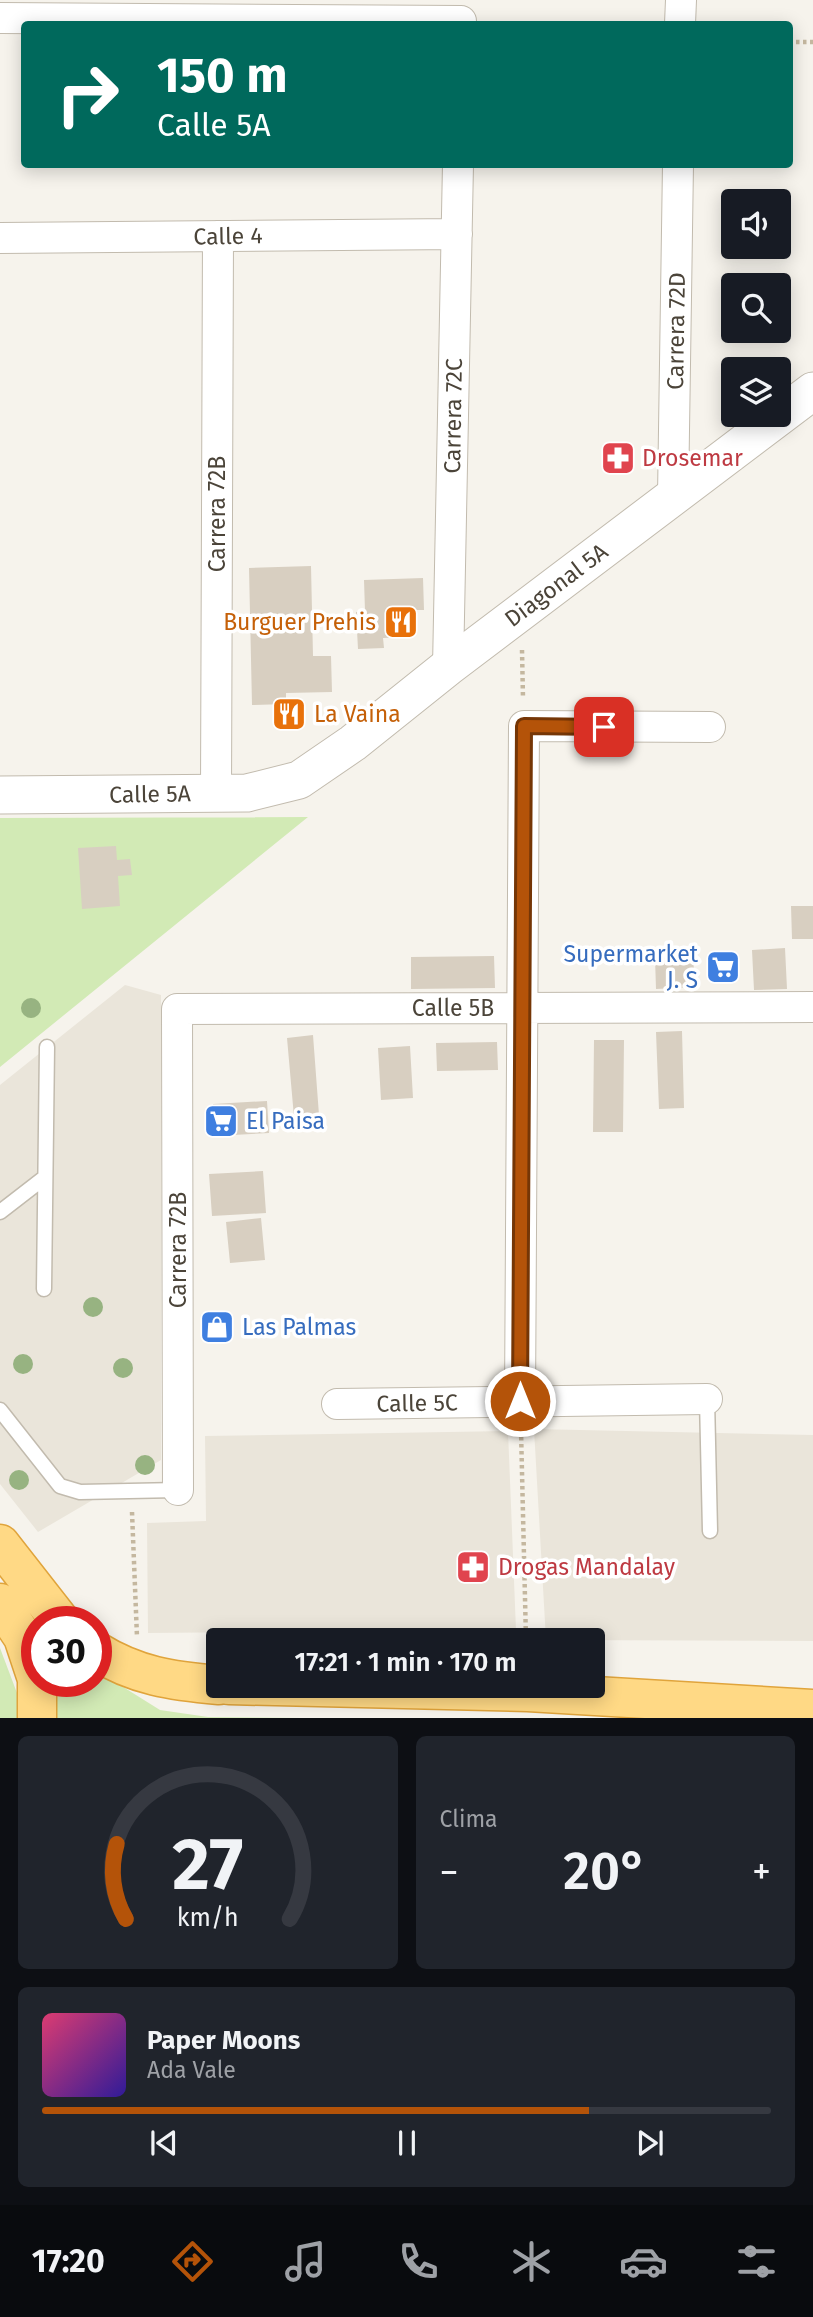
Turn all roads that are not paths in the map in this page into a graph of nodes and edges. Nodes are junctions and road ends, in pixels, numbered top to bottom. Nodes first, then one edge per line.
1 (681, 0) edge
2 (461, 15) edge
3 (0, 18) edge
4 (680, 21) edge
5 (458, 168) edge
6 (678, 168) edge
7 (457, 234) junction
8 (218, 236) junction
9 (0, 238) edge
10 (813, 391) edge
11 (673, 497) junction
12 (448, 667) junction
13 (710, 727) dead end
14 (299, 780) joint
15 (216, 793) junction
16 (0, 795) edge
17 (813, 1007) edge
18 (522, 1008) junction
19 (177, 1009) joint
20 (47, 1047) dead end
21 (44, 1178) junction
22 (0, 1212) edge
23 (44, 1289) dead end
24 (707, 1399) joint
25 (520, 1401) junction
26 (337, 1404) dead end
27 (0, 1410) edge
28 (178, 1490) joint
29 (710, 1531) dead end
30 (0, 1544) edge
31 (0, 1603) edge
32 (48, 1606) edge
33 (21, 1634) edge
34 (112, 1661) edge
35 (206, 1683) edge
36 (37, 1697) edge
37 (605, 1697) edge
38 (813, 1709) edge
39 (813, 1717) edge
40 (37, 1718) edge
41 (787, 1718) edge

1 - 4 street
2 - 3 street
5 - 7 street, Carrera 72C
6 - 11 street, Carrera 72D
7 - 8 street, Calle 4
7 - 12 street, Carrera 72C
8 - 9 street, Calle 4
8 - 15 street, Carrera 72B
10 - 11 street, Diagonal 5A
11 - 12 street, Diagonal 5A
12 - 14 street, Diagonal 5A
13 - 18 street
14 - 15 street, Calle 5A
15 - 16 street, Calle 5A
17 - 18 street, Calle 5B
18 - 19 street, Calle 5B
18 - 25 street
19 - 28 street, Carrera 72B
20 - 21 lane
21 - 22 lane
21 - 23 lane
24 - 25 street, Calle 5C
24 - 29 lane
25 - 26 street, Calle 5C
27 - 28 lane
30 - 32 highway
31 - 33 highway
34 - 35 highway
36 - 40 highway
37 - 38 highway
39 - 41 highway

